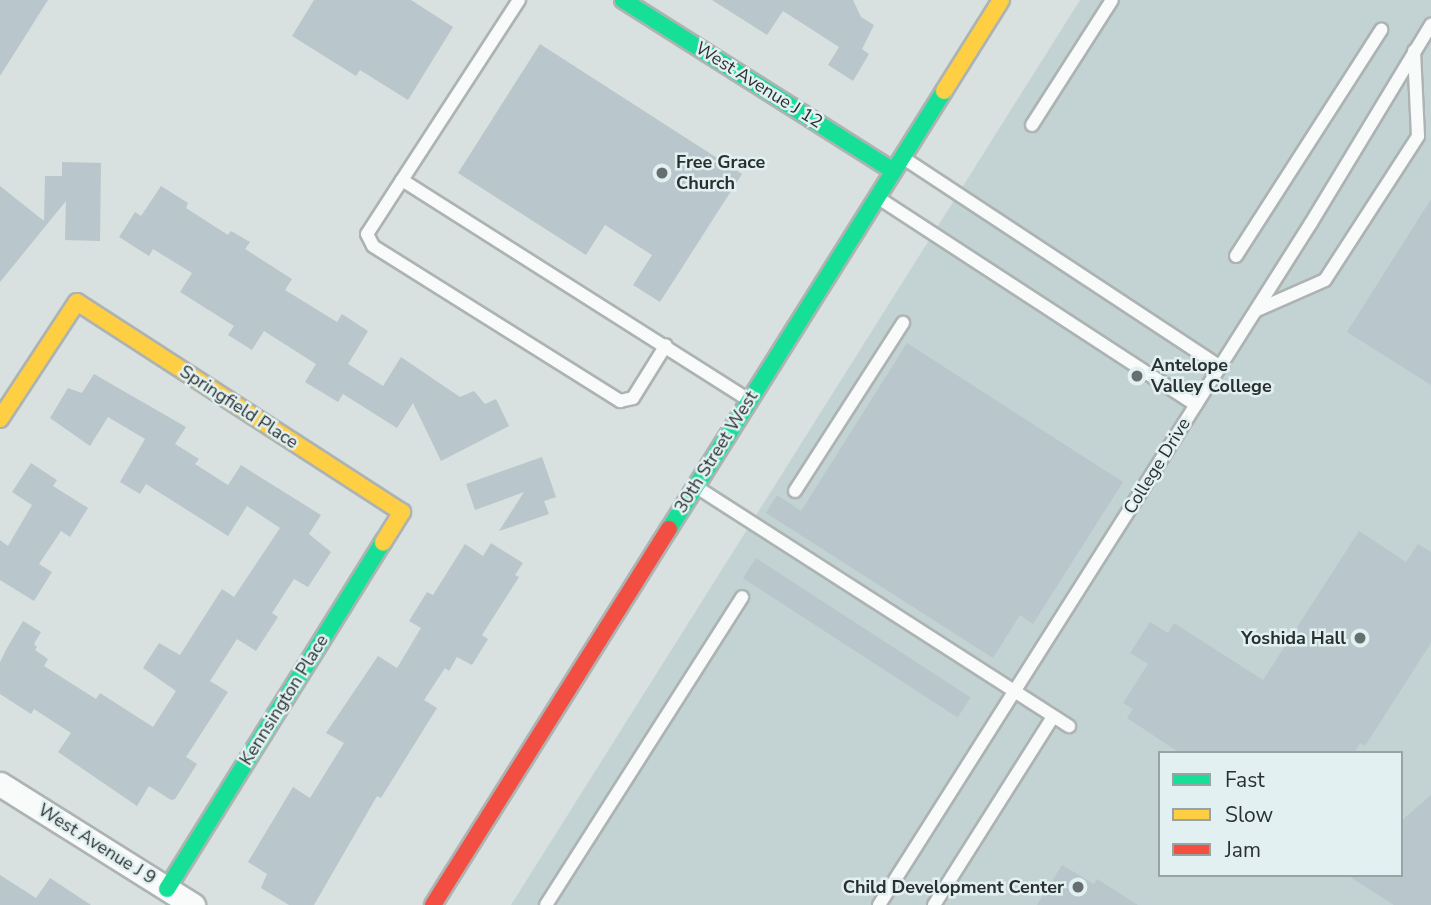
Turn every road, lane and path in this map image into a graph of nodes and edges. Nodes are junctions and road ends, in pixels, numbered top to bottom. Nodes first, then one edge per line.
1 (519, 0) edge
2 (623, 0) edge
3 (1000, 0) edge
4 (1112, 0) edge
5 (1431, 24) edge
6 (1381, 30) dead end
7 (1414, 51) junction
8 (1032, 124) dead end
9 (898, 164) junction
10 (402, 180) junction
11 (877, 197) junction
12 (1236, 256) dead end
13 (1256, 310) junction
14 (903, 323) dead end
15 (666, 345) junction
16 (1220, 367) junction
17 (748, 400) junction
18 (1196, 405) junction
19 (0, 419) edge
20 (694, 486) junction
21 (795, 491) dead end
22 (402, 512) joint
23 (742, 597) dead end
24 (1014, 692) junction
25 (1053, 717) junction
26 (1069, 726) dead end
27 (0, 784) edge
28 (167, 889) junction
29 (884, 903) edge
30 (193, 905) edge
31 (433, 905) edge
32 (546, 905) edge
33 (934, 905) edge

1 - 10 lane
2 - 9 street, West Avenue J 12
3 - 9 street, 30th Street West
4 - 8 lane
5 - 7 lane, College Drive
6 - 12 lane
7 - 13 lane, College Drive
7 - 13 lane
9 - 11 street, 30th Street West
9 - 16 lane
10 - 15 lane
10 - 15 lane
11 - 17 street, 30th Street West
11 - 18 lane
13 - 16 lane, College Drive
14 - 21 lane
15 - 17 lane
16 - 18 lane, College Drive
17 - 20 street, 30th Street West
18 - 24 lane, College Drive
19 - 22 street, Springfield Place
20 - 24 lane
20 - 31 street, 30th Street West
22 - 28 street, Kennsington Place
23 - 32 lane
24 - 25 lane
24 - 29 lane, College Drive
25 - 26 lane
25 - 33 lane
27 - 28 street, West Avenue J 9
28 - 30 street, West Avenue J 9

